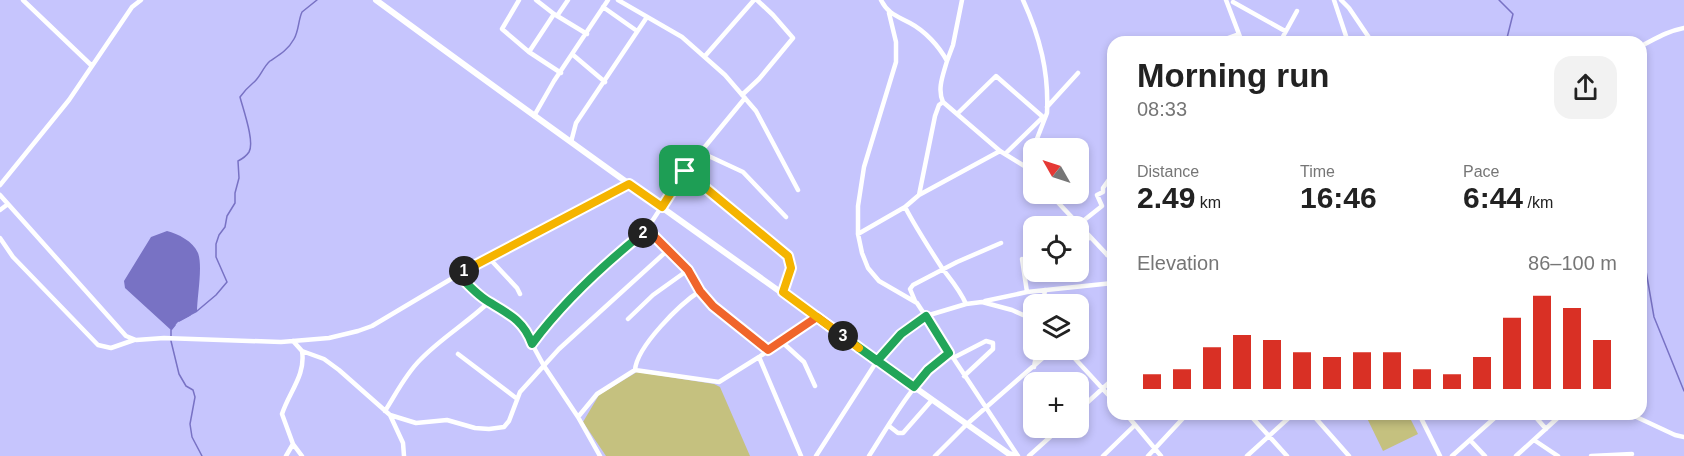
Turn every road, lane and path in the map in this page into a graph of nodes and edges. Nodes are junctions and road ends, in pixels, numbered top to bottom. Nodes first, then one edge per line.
1 (23, 0) edge
2 (132, 0) edge
3 (141, 0) edge
4 (376, 0) edge
5 (519, 0) edge
6 (536, 0) edge
7 (568, 0) edge
8 (608, 0) edge
9 (618, 0) edge
10 (755, 0) edge
11 (881, 0) edge
12 (962, 0) edge
13 (1023, 0) edge
14 (1226, 0) edge
15 (1334, 0) edge
16 (1341, 0) edge
17 (1233, 1) edge
18 (132, 7) junction
19 (603, 7) junction
20 (1230, 10) junction
21 (1298, 11) dead end
22 (889, 13) junction
23 (556, 15) junction
24 (647, 18) junction
25 (1684, 28) edge
26 (637, 31) junction
27 (1285, 31) junction
28 (587, 34) junction
29 (1239, 34) joint
30 (1234, 36) edge
31 (1283, 36) edge
32 (1346, 36) edge
33 (1368, 36) edge
34 (1647, 43) edge
35 (529, 52) junction
36 (572, 54) junction
37 (705, 56) junction
38 (947, 61) junction
39 (91, 65) junction
40 (561, 73) junction
41 (1078, 73) dead end
42 (605, 82) junction
43 (743, 96) junction
44 (943, 102) junction
45 (1046, 112) junction
46 (957, 114) junction
47 (534, 116) junction
48 (1037, 138) edge
49 (571, 142) junction
50 (1000, 151) junction
51 (700, 152) junction
52 (1005, 154) junction
53 (1023, 165) edge
54 (685, 171) junction
55 (1107, 182) edge
56 (629, 184) junction
57 (0, 185) edge
58 (798, 190) dead end
59 (0, 195) edge
60 (919, 195) junction
61 (8, 204) junction
62 (1059, 204) edge
63 (662, 207) junction
64 (905, 207) junction
65 (0, 210) edge
66 (1070, 216) edge
67 (1089, 216) edge
68 (786, 217) dead end
69 (647, 229) junction
70 (858, 234) junction
71 (0, 238) edge
72 (1090, 238) edge
73 (1001, 243) dead end
74 (669, 249) junction
75 (1107, 255) edge
76 (488, 257) junction
77 (1022, 259) dead end
78 (688, 270) junction
79 (944, 270) junction
80 (458, 274) junction
81 (1107, 284) edge
82 (1045, 290) junction
83 (700, 291) junction
84 (783, 292) junction
85 (1027, 292) junction
86 (520, 294) dead end
87 (1044, 294) edge
88 (489, 302) junction
89 (982, 302) junction
90 (917, 303) junction
91 (966, 304) junction
92 (1023, 315) edge
93 (926, 316) junction
94 (817, 317) junction
95 (628, 319) dead end
96 (136, 340) junction
97 (293, 340) junction
98 (782, 342) junction
99 (532, 344) junction
100 (768, 350) junction
101 (302, 351) junction
102 (458, 354) dead end
103 (951, 355) junction
104 (759, 357) junction
105 (1035, 360) edge
106 (1041, 360) edge
107 (1076, 360) edge
108 (877, 361) junction
109 (544, 366) junction
110 (1034, 366) junction
111 (635, 370) junction
112 (964, 376) junction
113 (1107, 384) edge
114 (815, 386) dead end
115 (914, 387) junction
116 (1103, 388) junction
117 (1107, 393) edge
118 (516, 398) junction
119 (932, 400) junction
120 (1089, 401) edge
121 (986, 409) junction
122 (387, 413) junction
123 (578, 417) junction
124 (1131, 420) edge
125 (1182, 420) edge
126 (1255, 420) edge
127 (1286, 420) edge
128 (1317, 420) edge
129 (1422, 420) edge
130 (1492, 420) edge
131 (1538, 420) edge
132 (1556, 420) edge
133 (1643, 420) edge
134 (967, 424) junction
135 (1135, 424) junction
136 (889, 426) junction
137 (1546, 429) junction
138 (1269, 436) junction
139 (1684, 437) edge
140 (1049, 438) edge
141 (1470, 440) junction
142 (1534, 440) junction
143 (292, 444) junction
144 (1155, 449) junction
145 (1347, 454) edge
146 (1632, 454) dead end
147 (286, 456) edge
148 (302, 456) edge
149 (404, 456) edge
150 (600, 456) edge
151 (801, 456) edge
152 (816, 456) edge
153 (869, 456) edge
154 (935, 456) edge
155 (1013, 456) edge
156 (1029, 456) edge
157 (1103, 456) edge
158 (1148, 456) edge
159 (1161, 456) edge
160 (1247, 456) edge
161 (1287, 456) edge
162 (1338, 456) edge
163 (1440, 456) edge
164 (1452, 456) edge
165 (1485, 456) edge
166 (1516, 456) edge
167 (1558, 456) edge
168 (1591, 456) edge

1 - 39 street
2 - 18 street
3 - 18 street
4 - 47 main road
5 - 35 street
6 - 23 street
7 - 23 street
8 - 19 street
9 - 24 street
10 - 37 street
10 - 43 street
11 - 22 street
12 - 38 street
13 - 45 street
14 - 20 street
15 - 32 street
16 - 33 street
17 - 20 street
17 - 27 street
18 - 39 street
19 - 26 street
19 - 28 street
20 - 29 street
21 - 27 street
22 - 38 street
22 - 70 street
23 - 28 street
23 - 35 street
24 - 26 street
24 - 37 street
25 - 34 street
26 - 42 street
27 - 31 street
28 - 36 street
29 - 30 street
35 - 40 street
36 - 40 street
36 - 42 street
37 - 43 street
38 - 44 street
39 - 57 street
40 - 47 street
41 - 45 street
42 - 49 street
43 - 51 street
43 - 58 street
44 - 46 street
44 - 60 street
45 - 46 street
45 - 48 street
45 - 52 street
46 - 50 street
47 - 49 main road
49 - 56 main road
50 - 52 street
50 - 60 street
51 - 54 street
51 - 68 street
52 - 53 street
54 - 63 street
54 - 84 street
55 - 67 street
56 - 63 main road
56 - 76 street
59 - 61 street
60 - 64 street
61 - 65 street
61 - 96 street
62 - 66 street
63 - 69 street
63 - 84 main road
64 - 70 street
64 - 79 street
69 - 74 street
69 - 99 street
70 - 90 street
71 - 96 street
72 - 75 street
73 - 79 street
74 - 78 street
74 - 109 street
76 - 80 street
76 - 86 street
77 - 85 street
78 - 83 street
78 - 95 street
79 - 90 street
79 - 91 street
80 - 88 street
80 - 97 street
81 - 82 street
82 - 85 street
82 - 87 street
83 - 100 street
83 - 111 street
84 - 94 main road
85 - 89 street
88 - 99 street
88 - 122 street
89 - 91 street
89 - 92 street
90 - 93 street
91 - 93 street
93 - 103 street
93 - 108 street
94 - 98 street
94 - 108 main road
96 - 97 street
97 - 101 street
98 - 100 street
98 - 114 street
99 - 109 street
100 - 104 street
101 - 122 street
101 - 143 street
102 - 118 street
103 - 112 street
103 - 112 street
103 - 115 street
104 - 111 street
104 - 151 street
105 - 110 street
106 - 110 street
107 - 116 street
108 - 115 main road
108 - 152 street
109 - 118 street
109 - 123 street
110 - 121 street
111 - 123 street
112 - 121 street
113 - 116 street
115 - 119 main road
115 - 136 street
116 - 117 street
116 - 120 street
118 - 122 street
119 - 134 main road
119 - 136 street
121 - 134 street
121 - 155 street
122 - 149 street
123 - 150 street
124 - 135 street
125 - 144 street
126 - 138 street
127 - 138 street
128 - 145 street
129 - 163 street
130 - 141 street
131 - 137 street
132 - 137 street
133 - 139 street
134 - 154 street
134 - 155 main road
135 - 144 street
135 - 157 street
136 - 153 street
137 - 142 street
138 - 160 street
138 - 161 street
140 - 156 street
141 - 164 street
141 - 165 street
142 - 166 street
142 - 167 street
143 - 147 street
143 - 148 street
144 - 158 street
144 - 159 street
145 - 162 street
146 - 168 street

